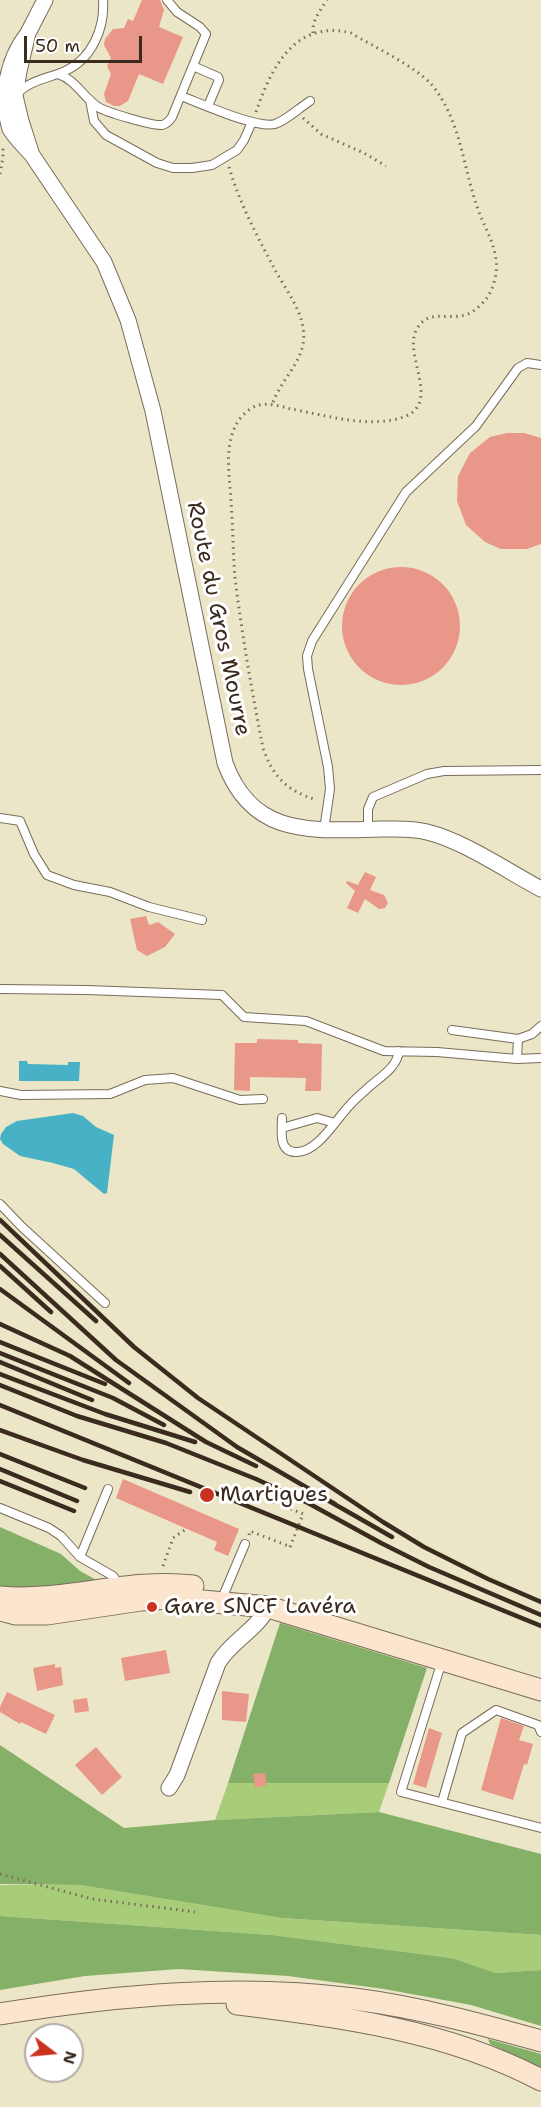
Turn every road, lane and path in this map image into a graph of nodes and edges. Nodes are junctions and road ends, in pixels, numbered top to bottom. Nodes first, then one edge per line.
1 (45, 0) edge
2 (103, 0) edge
3 (167, 0) edge
4 (327, 0) edge
5 (313, 33) junction
6 (193, 66) junction
7 (58, 74) junction
8 (181, 96) junction
9 (90, 100) junction
10 (310, 101) dead end
11 (4, 103) edge
12 (208, 106) junction
13 (296, 111) junction
14 (252, 122) junction
15 (226, 156) junction
16 (386, 166) dead end
17 (541, 364) edge
18 (272, 405) junction
19 (541, 770) edge
20 (328, 803) junction
21 (0, 818) edge
22 (324, 830) junction
23 (368, 830) junction
24 (541, 889) edge
25 (202, 920) dead end
26 (0, 989) edge
27 (541, 1026) edge
28 (452, 1030) dead end
29 (518, 1039) junction
30 (399, 1051) junction
31 (541, 1058) edge
32 (517, 1059) junction
33 (0, 1091) edge
34 (263, 1099) dead end
35 (282, 1118) dead end
36 (335, 1123) junction
37 (282, 1128) junction
38 (0, 1204) edge
39 (105, 1303) dead end
40 (108, 1489) dead end
41 (268, 1500) dead end
42 (0, 1508) edge
43 (186, 1529) dead end
44 (250, 1531) dead end
45 (245, 1544) dead end
46 (80, 1557) junction
47 (161, 1572) dead end
48 (123, 1595) junction
49 (223, 1597) junction
50 (0, 1598) edge
51 (268, 1607) junction
52 (0, 1610) edge
53 (442, 1659) junction
54 (541, 1690) edge
55 (541, 1732) edge
56 (170, 1788) dead end
57 (442, 1802) junction
58 (540, 1825) edge
59 (0, 1874) edge
60 (195, 1912) dead end
61 (168, 1995) junction
62 (0, 2014) edge
63 (541, 2041) edge
64 (541, 2080) edge

1 - 11 street
2 - 7 lane
3 - 6 lane
4 - 5 path
5 - 14 path
5 - 18 path
6 - 8 lane
6 - 12 lane
7 - 9 lane
7 - 11 lane
8 - 9 lane
8 - 12 lane
9 - 15 lane
10 - 13 lane
11 - 22 street, Route du Gros Mourre
12 - 14 lane
13 - 14 lane
13 - 16 path
14 - 15 lane
15 - 18 path
17 - 20 lane
18 - 20 path
19 - 23 lane
20 - 22 lane
21 - 25 lane
22 - 23 street, Route du Gros Mourre
23 - 24 street, Route du Gros Mourre
26 - 30 lane
27 - 29 lane
28 - 29 lane
29 - 32 lane
30 - 32 lane
30 - 36 lane
31 - 32 lane
33 - 34 lane
35 - 37 lane
36 - 37 lane
36 - 37 lane
38 - 39 lane
40 - 46 lane
41 - 44 path, bridge
42 - 46 lane
43 - 47 path
45 - 49 lane
46 - 48 lane
48 - 49 main road
48 - 50 main road
48 - 52 main road
49 - 51 main road
51 - 53 main road
51 - 56 street
53 - 54 main road
53 - 57 lane
55 - 57 lane
57 - 58 lane
59 - 60 path
61 - 62 main road
61 - 63 main road
61 - 64 main road

